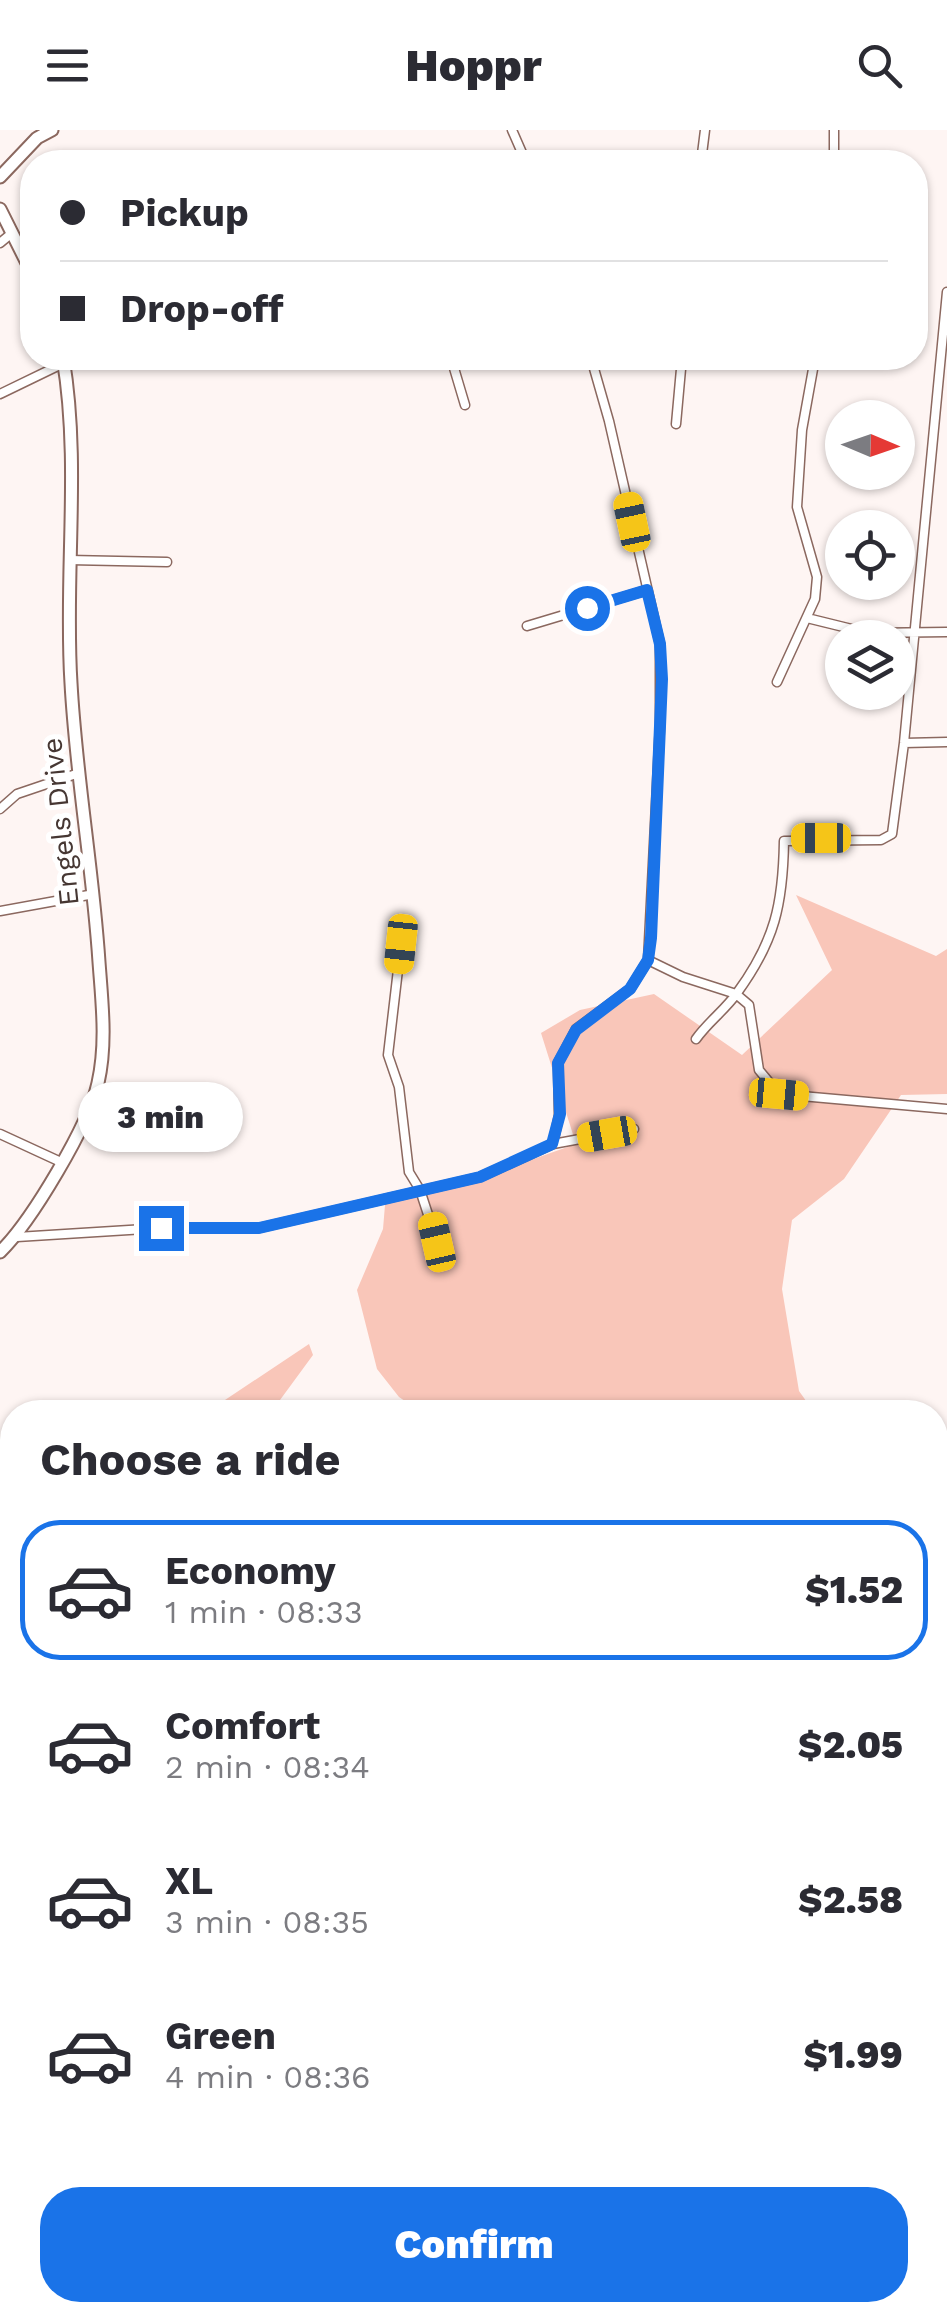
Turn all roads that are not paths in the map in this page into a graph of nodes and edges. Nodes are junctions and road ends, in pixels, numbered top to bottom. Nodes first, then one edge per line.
1 (52, 130) edge
2 (25, 150) edge
3 (20, 155) edge
4 (0, 176) edge
5 (0, 209) edge
6 (12, 234) junction
7 (0, 243) edge
8 (20, 250) edge
9 (947, 292) edge
10 (44, 370) edge
11 (64, 370) edge
12 (455, 370) edge
13 (594, 370) edge
14 (681, 370) edge
15 (813, 370) edge
16 (0, 394) edge
17 (464, 405) dead end
18 (676, 424) dead end
19 (69, 560) junction
20 (167, 562) dead end
21 (647, 590) junction
22 (807, 618) junction
23 (915, 621) edge
24 (825, 623) edge
25 (527, 626) dead end
26 (915, 631) edge
27 (947, 632) edge
28 (777, 682) dead end
29 (907, 710) edge
30 (947, 742) edge
31 (904, 743) junction
32 (79, 774) junction
33 (0, 809) edge
34 (95, 894) junction
35 (0, 911) edge
36 (401, 944) dead end
37 (648, 960) junction
38 (736, 994) junction
39 (696, 1039) dead end
40 (947, 1110) edge
41 (634, 1128) dead end
42 (0, 1134) edge
43 (552, 1144) junction
44 (63, 1162) junction
45 (420, 1190) junction
46 (16, 1236) junction
47 (0, 1252) edge
48 (446, 1257) dead end

1 - 2 street
3 - 4 street
5 - 6 street
6 - 7 street
6 - 8 street
9 - 23 street
10 - 16 street
11 - 19 street, Engels Drive
12 - 17 street
13 - 21 street
14 - 18 street
15 - 22 street
19 - 20 street
19 - 32 street, Engels Drive
21 - 25 street
21 - 37 street
22 - 24 street
22 - 28 street
26 - 27 street
29 - 31 street
30 - 31 street
31 - 38 street
32 - 33 street
32 - 34 street, Engels Drive
34 - 35 street
34 - 44 street, Engels Drive
36 - 45 street
37 - 38 street
37 - 43 street
38 - 39 street
38 - 40 street
41 - 43 street
42 - 44 street
43 - 45 street
44 - 46 street, Engels Drive
45 - 46 street
45 - 48 street
46 - 47 street, Engels Drive

